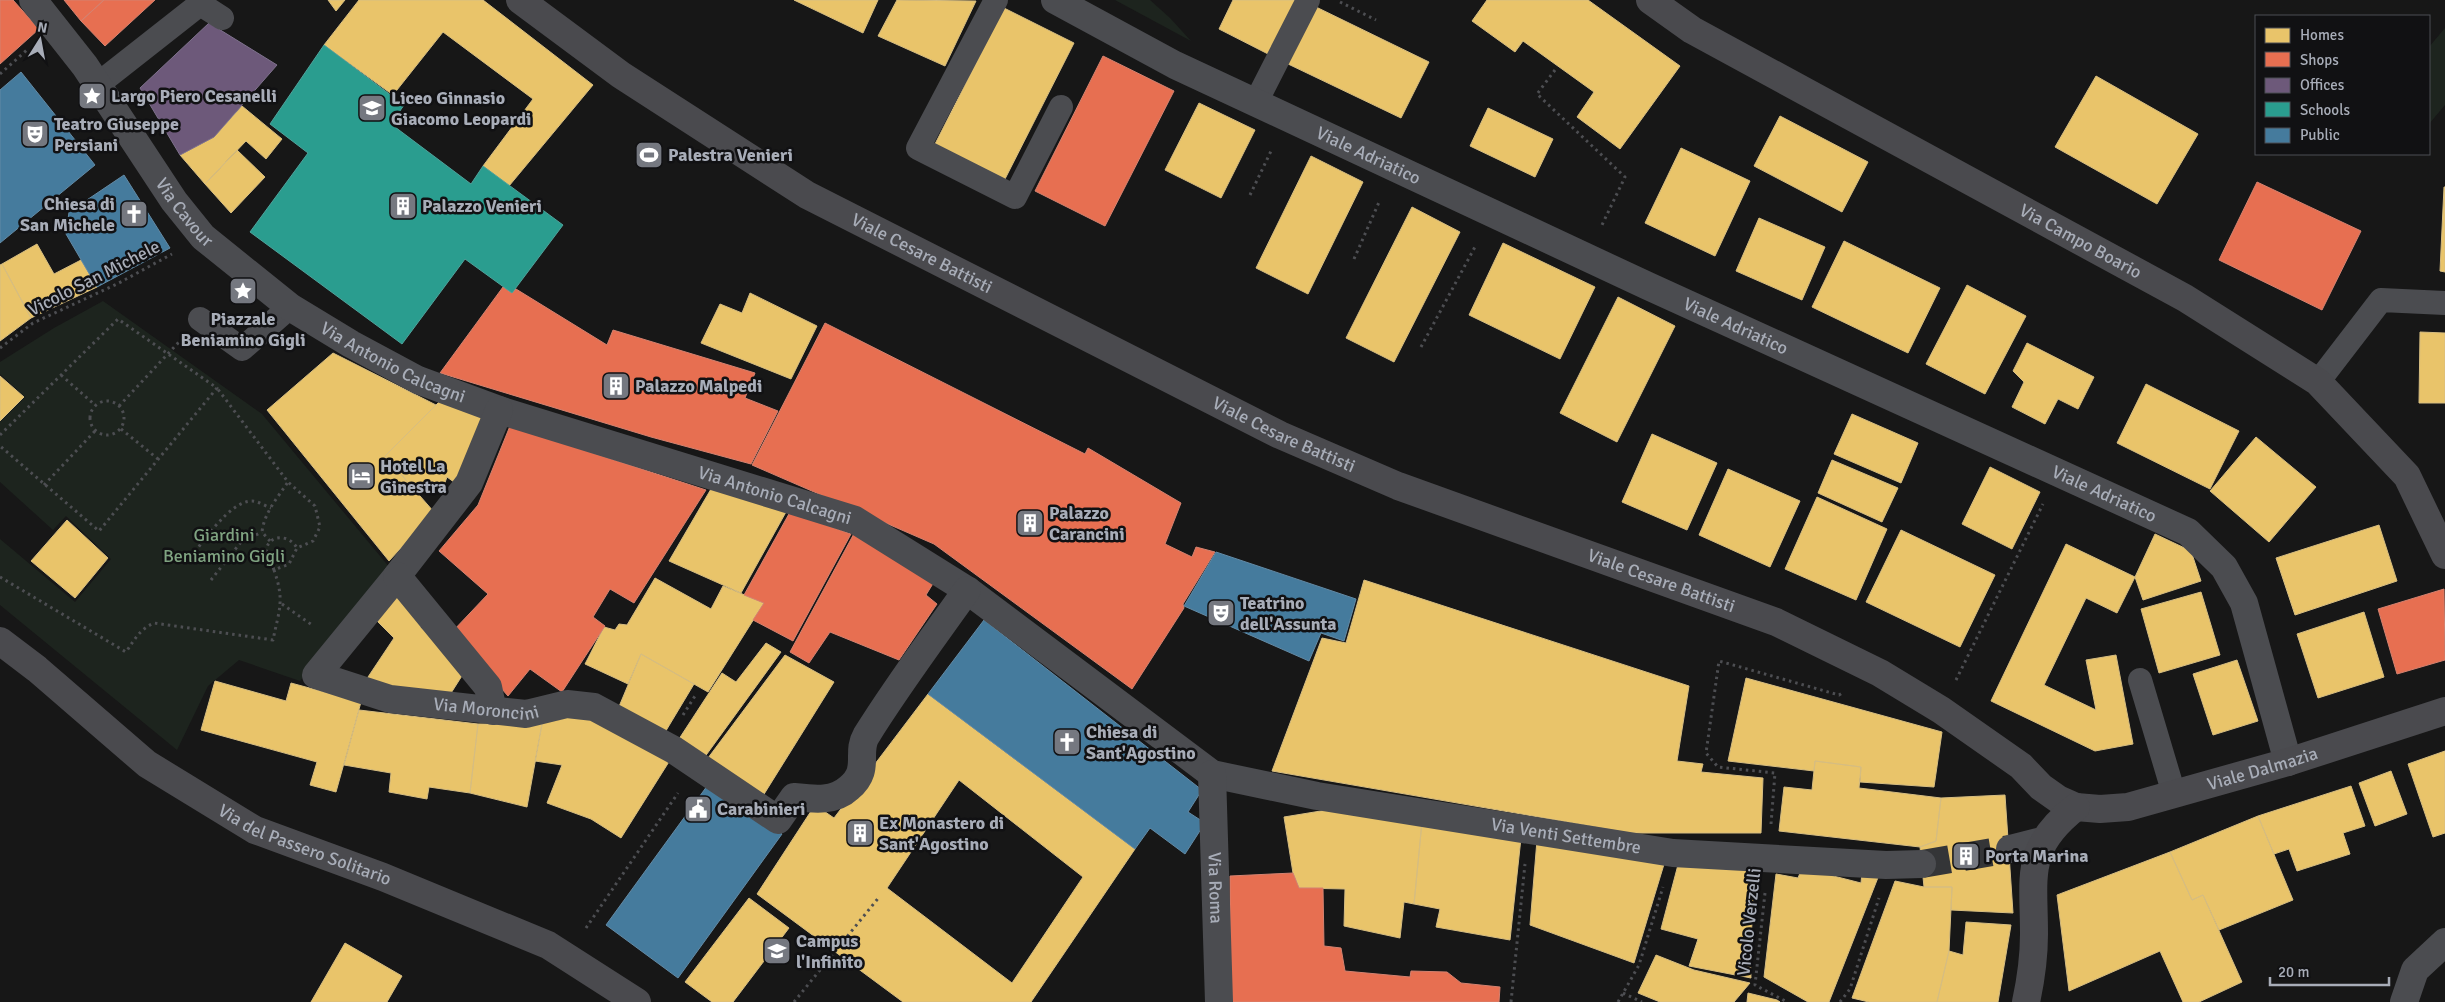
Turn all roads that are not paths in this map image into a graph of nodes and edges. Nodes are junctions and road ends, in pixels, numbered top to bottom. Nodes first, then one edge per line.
1 (33, 0) edge
2 (520, 0) edge
3 (996, 0) edge
4 (1055, 0) edge
5 (1308, 0) edge
6 (1665, 4) edge
7 (222, 18) dead end
8 (97, 85) junction
9 (1256, 102) junction
10 (1061, 107) dead end
11 (2445, 302) edge
12 (290, 307) junction
13 (200, 319) road end
14 (2318, 382) junction
15 (500, 410) junction
16 (2445, 555) edge
17 (397, 576) junction
18 (967, 590) junction
19 (0, 642) edge
20 (2140, 680) dead end
21 (493, 710) junction
22 (2445, 711) edge
23 (2288, 762) junction
24 (1212, 774) junction
25 (2174, 794) junction
26 (2076, 807) junction
27 (2042, 841) junction
28 (2010, 848) tunnel mouth
29 (1922, 864) tunnel mouth
30 (2445, 942) edge
31 (637, 1002) edge
32 (1219, 1002) edge
33 (2026, 1002) edge
34 (2404, 1002) edge

1 - 8 street, Via Cavour
2 - 26 street, Viale Cesare Battisti
3 - 10 lane
4 - 9 street, Viale Adriatico
5 - 9 lane
6 - 14 street, Via Campo Boario
7 - 8 lane
8 - 12 street, Via Cavour
9 - 23 street, Viale Adriatico
11 - 14 lane
12 - 13 lane
12 - 15 street, Via Antonio Calcagni
14 - 16 street, Via Campo Boario
15 - 17 street, Via Moroncini
15 - 18 street, Via Antonio Calcagni
17 - 21 street
17 - 21 street, Via Moroncini
18 - 21 street, Via Moroncini
18 - 24 street, Via Antonio Calcagni
19 - 31 street, Via del Passero Solitario
20 - 25 lane
22 - 23 street, Viale Dalmazia
23 - 25 street, Viale Dalmazia
24 - 29 street, Via Venti Settembre
24 - 32 street, Via Roma
25 - 26 street, Viale Dalmazia
26 - 27 street
27 - 28 street
27 - 33 street
30 - 34 street

